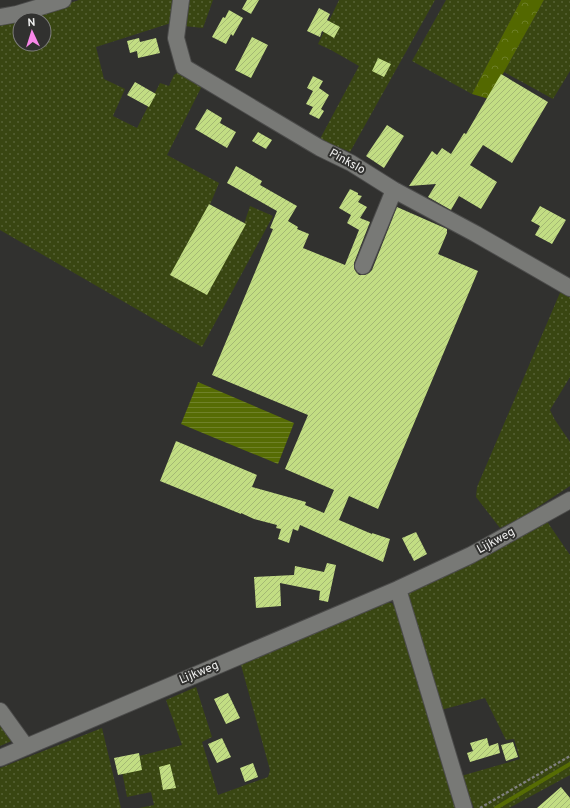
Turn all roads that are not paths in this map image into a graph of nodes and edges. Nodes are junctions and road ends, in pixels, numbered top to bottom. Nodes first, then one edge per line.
1 (63, 0) edge
2 (181, 0) edge
3 (0, 17) edge
4 (394, 190) junction
5 (363, 266) dead end
6 (570, 288) edge
7 (570, 500) edge
8 (398, 589) junction
9 (0, 711) edge
10 (26, 747) junction
11 (0, 758) edge
12 (464, 808) edge

1 - 3 street
2 - 4 street, Pinkslo
4 - 5 street
4 - 6 street, Pinkslo
7 - 8 street, Lijkweg
8 - 10 street, Lijkweg
8 - 12 street
9 - 10 street
10 - 11 street, Lijkweg

